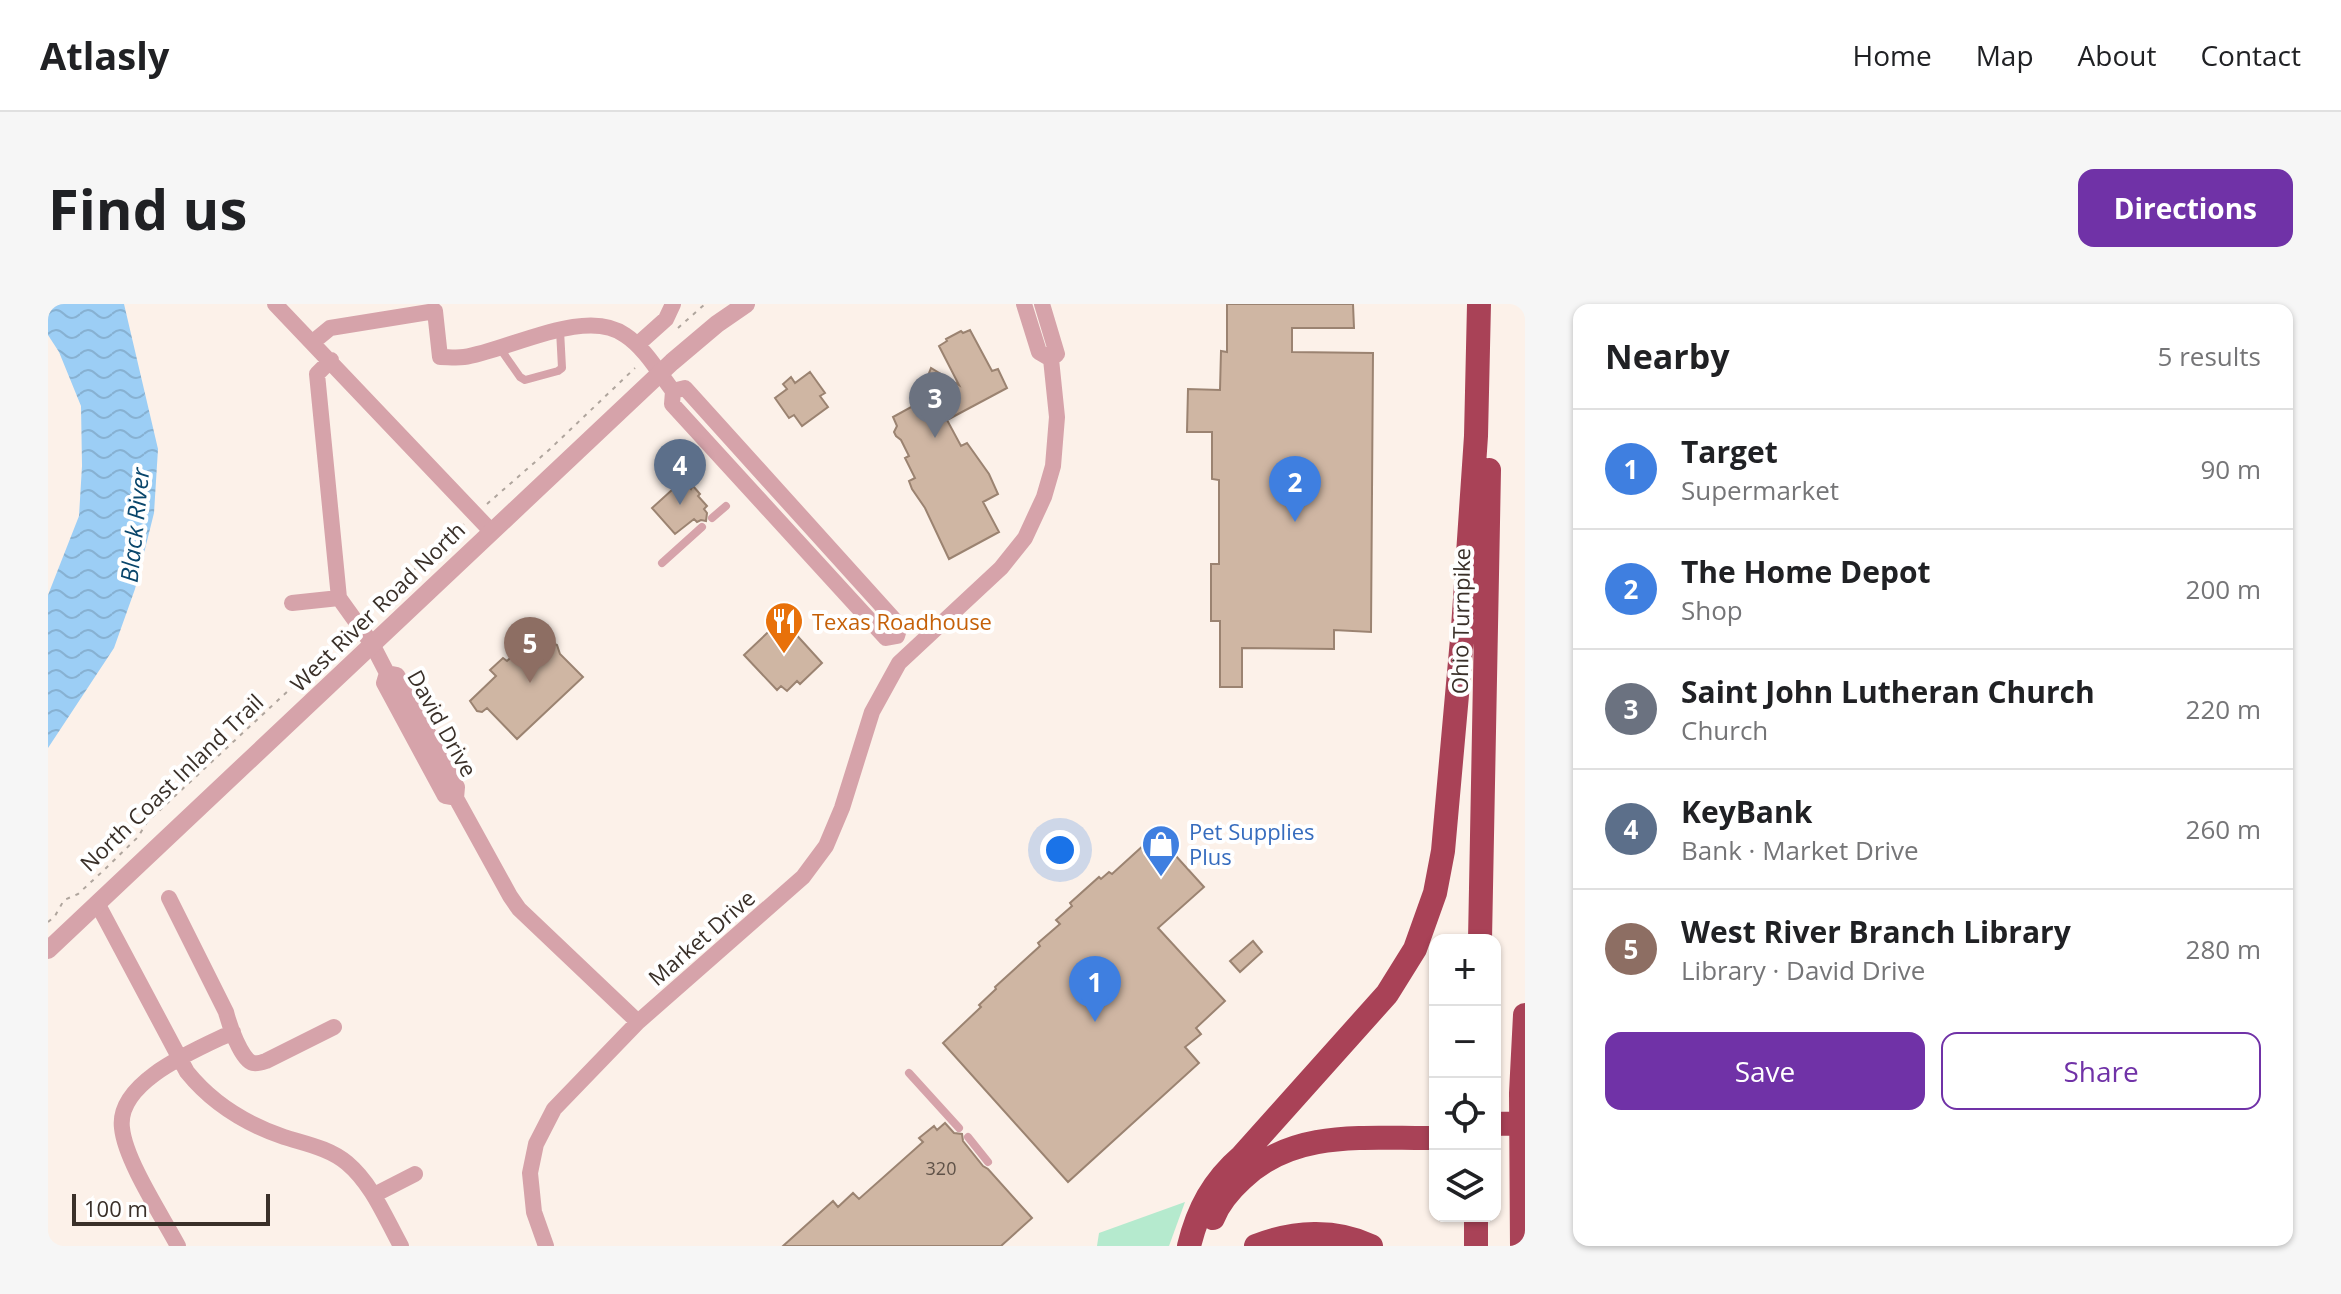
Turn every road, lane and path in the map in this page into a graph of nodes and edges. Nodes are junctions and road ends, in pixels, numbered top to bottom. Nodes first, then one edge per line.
1 (275, 304) edge
2 (673, 304) edge
3 (705, 304) edge
4 (746, 304) edge
5 (1024, 304) edge
6 (1042, 304) edge
7 (1479, 304) edge
8 (1487, 304) edge
9 (560, 330) junction
10 (676, 330) dead end
11 (313, 342) junction
12 (499, 347) junction
13 (642, 351) junction
14 (1051, 359) junction
15 (331, 360) junction
16 (659, 374) junction
17 (726, 506) dead end
18 (475, 513) junction
19 (712, 518) dead end
20 (702, 527) dead end
21 (491, 531) junction
22 (662, 563) dead end
23 (339, 598) junction
24 (292, 603) dead end
25 (357, 622) junction
26 (372, 644) junction
27 (911, 652) junction
28 (169, 898) dead end
29 (97, 903) junction
30 (48, 922) edge
31 (1480, 934) edge
32 (48, 950) edge
33 (1525, 1015) edge
34 (638, 1022) junction
35 (334, 1027) dead end
36 (233, 1032) junction
37 (180, 1058) junction
38 (909, 1073) dead end
39 (1525, 1123) edge
40 (1501, 1124) edge
41 (959, 1128) dead end
42 (1429, 1130) edge
43 (1429, 1131) edge
44 (968, 1137) dead end
45 (1501, 1139) edge
46 (1525, 1139) edge
47 (1242, 1156) junction
48 (988, 1162) dead end
49 (415, 1174) dead end
50 (374, 1195) junction
51 (1476, 1222) edge
52 (178, 1246) edge
53 (401, 1246) edge
54 (546, 1246) edge
55 (1189, 1246) edge
56 (1203, 1246) edge
57 (1256, 1246) edge
58 (1371, 1246) edge
59 (1476, 1246) edge
60 (1522, 1246) edge

1 - 11 street
2 - 13 street
3 - 10 path
4 - 16 street, West River Road North
5 - 14 street, Market Drive
6 - 14 street, Market Drive
7 - 47 highway
8 - 31 highway, Ohio Turnpike
9 - 12 street
9 - 12 lane
9 - 13 street
11 - 12 street
11 - 15 street
13 - 16 street
13 - 18 path, North Coast Inland Trail
14 - 27 street, Market Drive
15 - 18 street
15 - 23 street
16 - 21 street, West River Road North
16 - 27 street
17 - 19 lane
18 - 21 street
18 - 25 path, North Coast Inland Trail
20 - 22 lane
21 - 26 street, West River Road North
23 - 24 street
23 - 25 street, David Drive
25 - 26 street, David Drive
25 - 30 path, North Coast Inland Trail
26 - 29 street, West River Road North
26 - 34 street, David Drive
27 - 34 street, Market Drive
28 - 36 street
29 - 32 street, West River Road North
29 - 37 street
33 - 60 highway
34 - 54 street, Market Drive
35 - 36 street
36 - 37 street
37 - 50 street
37 - 52 street
38 - 41 lane
39 - 40 highway
42 - 47 highway
43 - 56 highway
44 - 48 lane
45 - 46 highway
47 - 55 highway
49 - 50 street
50 - 53 street
51 - 59 highway
57 - 58 highway

